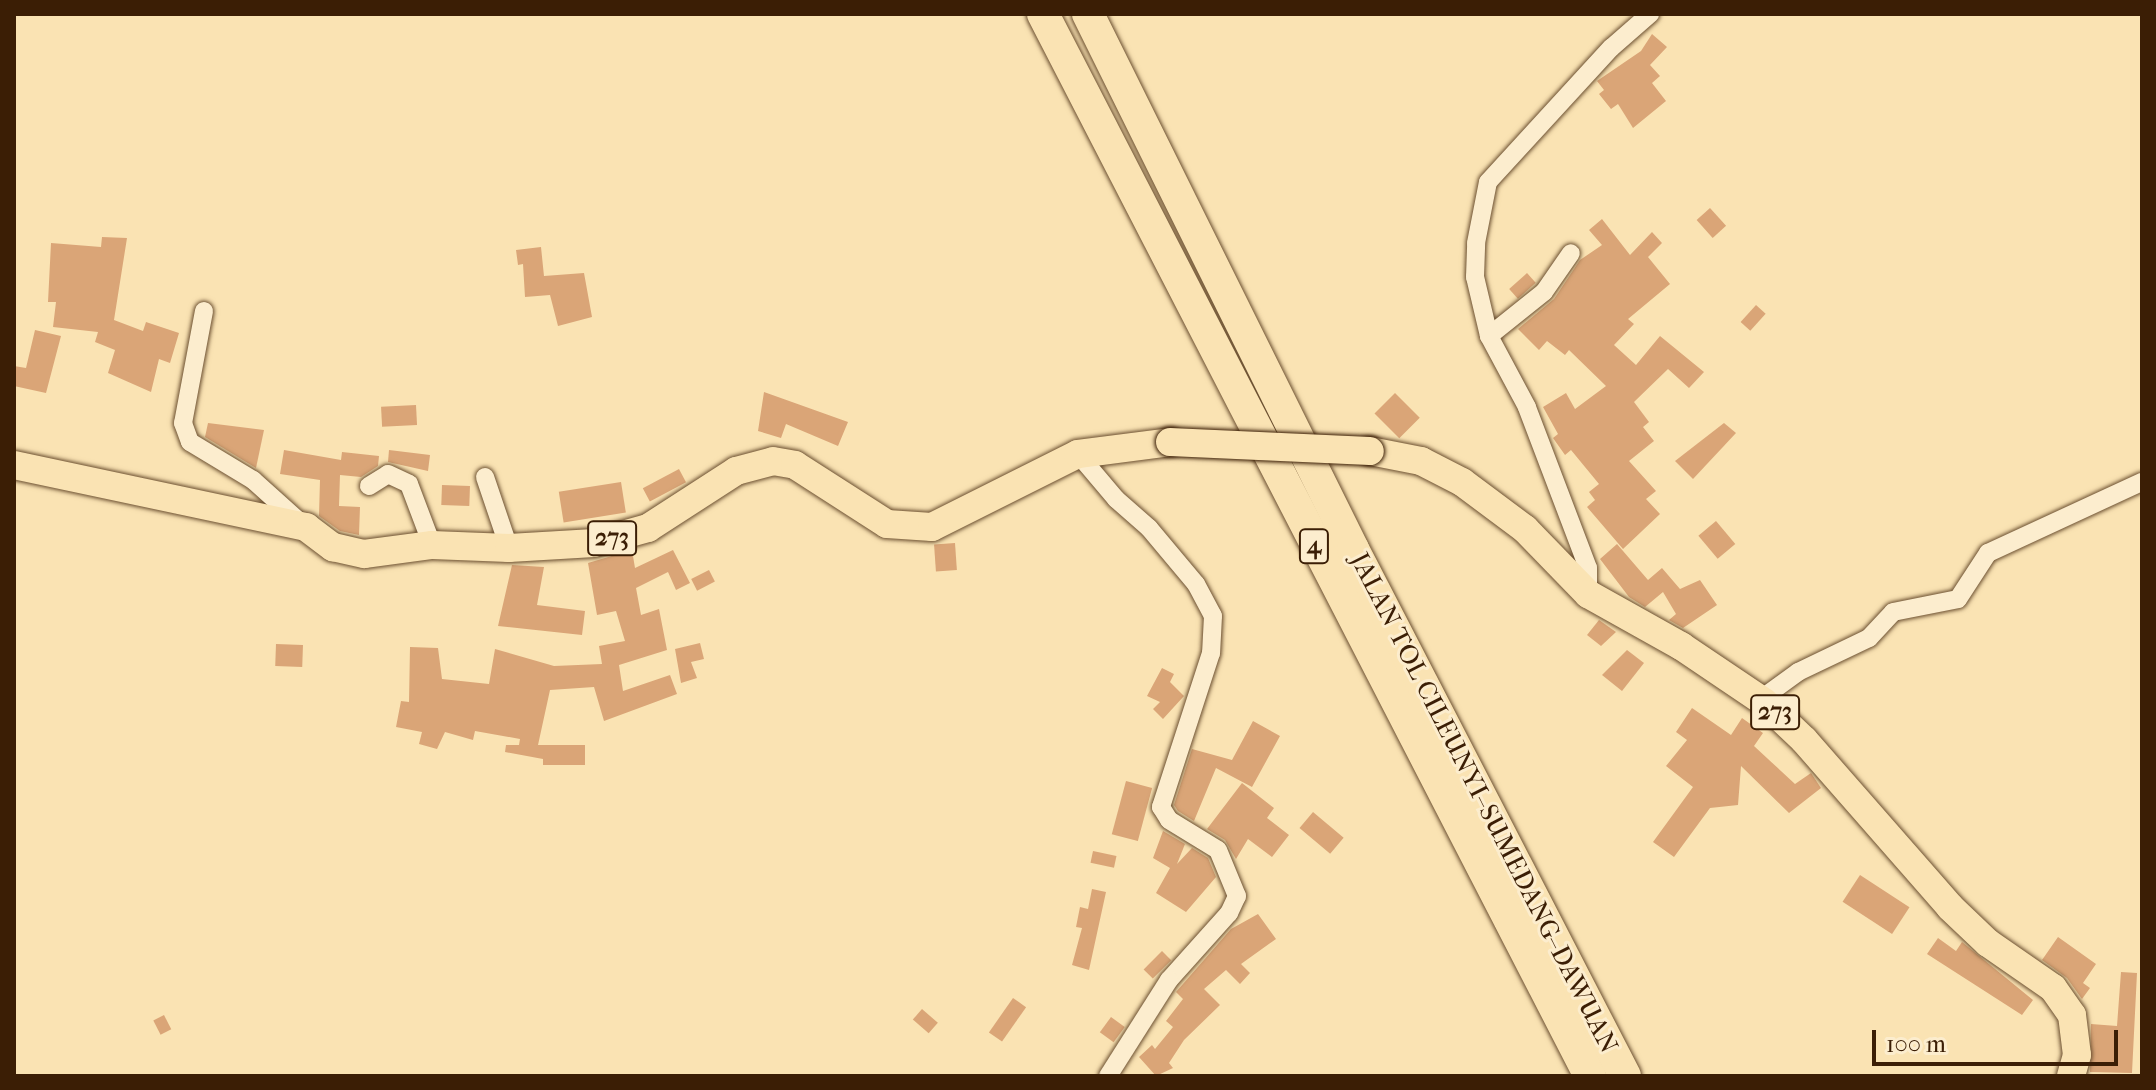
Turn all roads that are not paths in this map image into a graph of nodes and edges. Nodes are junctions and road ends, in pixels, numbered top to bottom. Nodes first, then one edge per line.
1 (1043, 14) edge
2 (1088, 14) edge
3 (1650, 14) edge
4 (1571, 253) dead end
5 (204, 311) dead end
6 (1489, 336) junction
7 (1078, 454) junction
8 (14, 465) edge
9 (485, 477) dead end
10 (2142, 482) edge
11 (369, 486) dead end
12 (306, 527) junction
13 (432, 545) junction
14 (509, 548) junction
15 (1588, 594) junction
16 (1761, 699) junction
17 (1108, 1076) edge
18 (1590, 1076) edge
19 (1625, 1076) edge
20 (2071, 1076) edge

1 - 18 highway, JALAN TOL CILEUNYI–SUMEDANG–DAWUAN / 4
2 - 19 highway, JALAN TOL CILEUNYI–SUMEDANG–DAWUAN / 4
3 - 6 street
4 - 6 street
5 - 12 street
6 - 15 street
7 - 14 main road, 273
7 - 15 main road, 273, bridge
7 - 17 street
8 - 12 main road, 273
9 - 14 street
10 - 16 street
11 - 13 street
12 - 13 main road, 273
13 - 14 main road, 273
15 - 16 main road, 273
16 - 20 main road, 273

